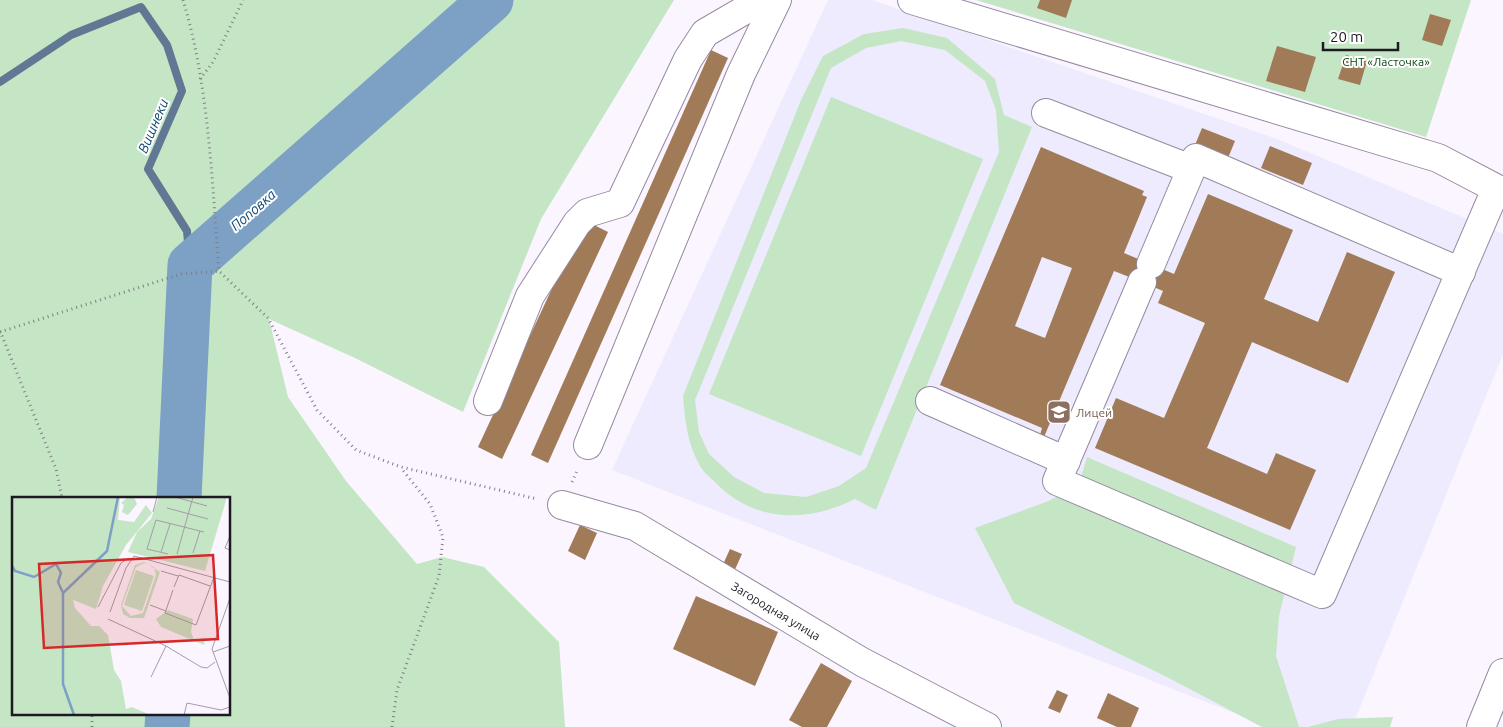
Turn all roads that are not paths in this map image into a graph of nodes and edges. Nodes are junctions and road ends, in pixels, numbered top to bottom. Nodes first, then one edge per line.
1 (762, 0) edge
2 (777, 0) edge
3 (912, 0) edge
4 (1046, 113) dead end
5 (1191, 169) junction
6 (1499, 190) edge
7 (1461, 272) junction
8 (488, 400) dead end
9 (930, 401) dead end
10 (588, 445) road end
11 (1066, 461) junction
12 (562, 505) road end
13 (1503, 673) edge
14 (987, 727) edge
15 (1481, 727) edge

1 - 8 street
2 - 10 street
3 - 6 street
4 - 5 street
5 - 7 street
5 - 11 street
6 - 7 street
7 - 11 street
9 - 11 street
12 - 14 street, Загородная улица
13 - 15 street

